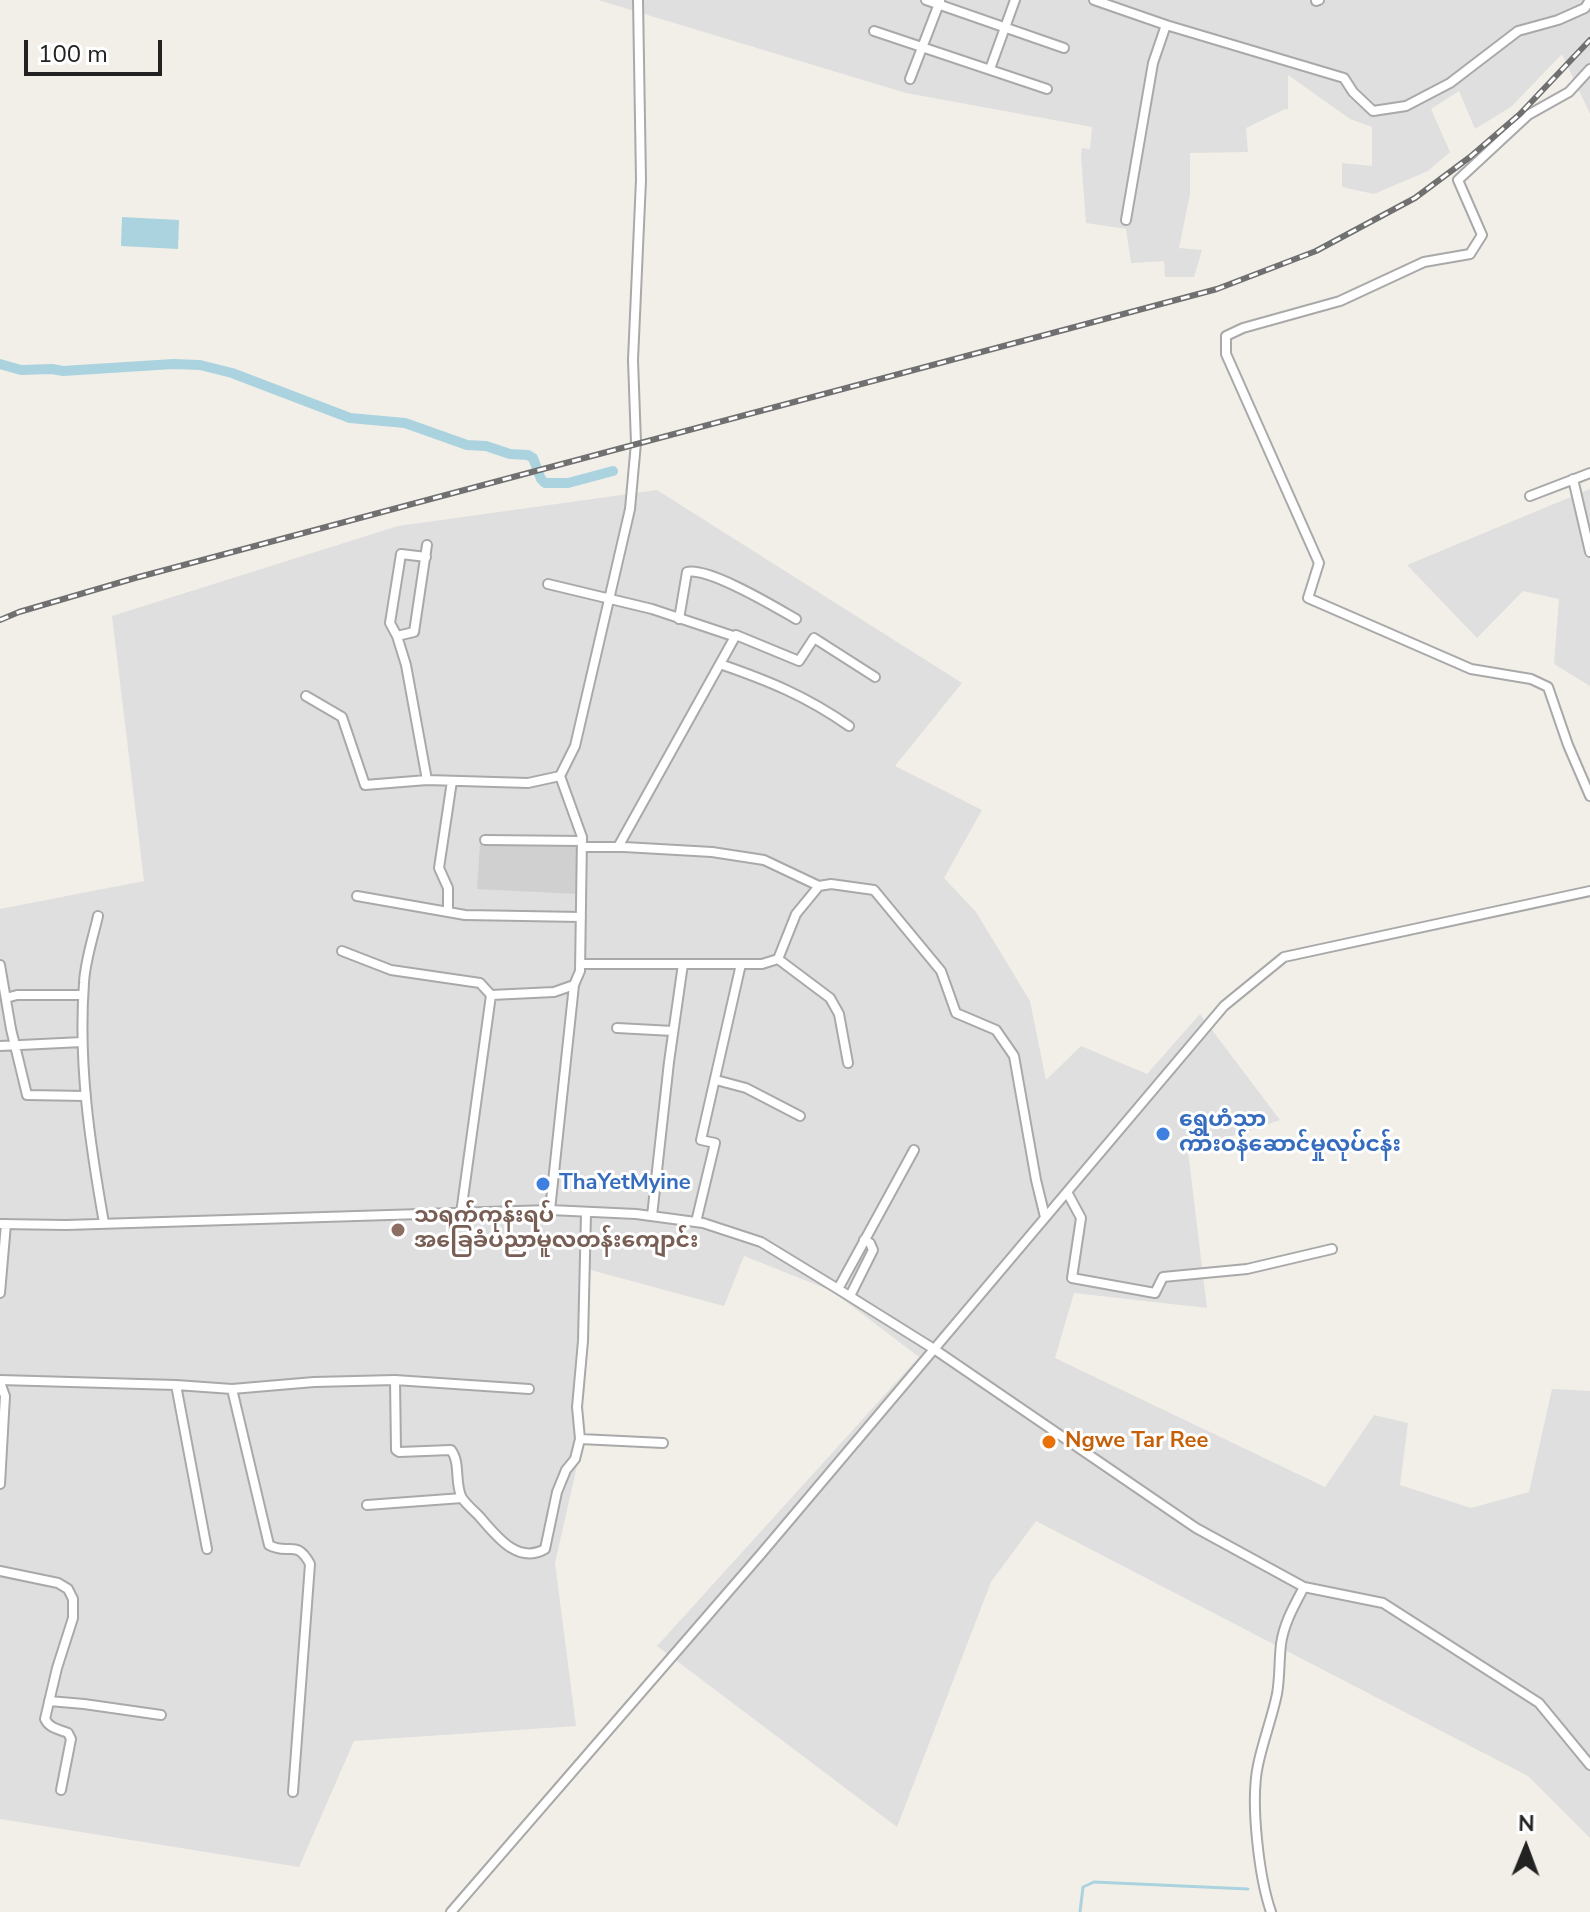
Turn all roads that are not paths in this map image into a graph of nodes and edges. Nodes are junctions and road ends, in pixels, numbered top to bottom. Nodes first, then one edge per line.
1 (638, 0) edge
2 (926, 0) edge
3 (1015, 0) edge
4 (1094, 0) edge
5 (1590, 0) edge
6 (939, 2) edge
7 (1166, 25) junction
8 (1006, 28) junction
9 (874, 31) dead end
10 (923, 47) junction
11 (1064, 48) dead end
12 (990, 69) junction
13 (1590, 69) edge
14 (910, 79) dead end
15 (1047, 89) dead end
16 (1126, 220) dead end
17 (1590, 473) edge
18 (1573, 479) junction
19 (1530, 496) dead end
20 (427, 545) dead end
21 (1590, 552) edge
22 (426, 557) junction
23 (548, 584) dead end
24 (609, 599) junction
25 (679, 619) junction
26 (796, 619) dead end
27 (397, 636) junction
28 (736, 637) junction
29 (720, 664) junction
30 (875, 677) dead end
31 (306, 696) dead end
32 (849, 726) dead end
33 (560, 776) junction
34 (427, 780) junction
35 (452, 781) junction
36 (1590, 796) edge
37 (485, 840) dead end
38 (582, 844) junction
39 (618, 847) junction
40 (819, 886) junction
41 (1590, 891) edge
42 (357, 896) dead end
43 (448, 912) junction
44 (98, 916) dead end
45 (581, 917) junction
46 (342, 951) dead end
47 (778, 959) junction
48 (580, 964) junction
49 (683, 964) junction
50 (741, 964) junction
51 (0, 965) edge
52 (574, 985) junction
53 (83, 995) junction
54 (491, 995) junction
55 (6, 998) junction
56 (617, 1028) dead end
57 (673, 1031) junction
58 (82, 1042) junction
59 (15, 1044) junction
60 (0, 1046) edge
61 (848, 1063) dead end
62 (716, 1080) junction
63 (86, 1096) junction
64 (800, 1116) dead end
65 (914, 1150) dead end
66 (1067, 1192) junction
67 (550, 1210) junction
68 (461, 1213) junction
69 (586, 1213) junction
70 (652, 1216) junction
71 (1045, 1217) junction
72 (696, 1222) junction
73 (104, 1223) junction
74 (3, 1224) edge
75 (864, 1240) junction
76 (1332, 1249) dead end
77 (838, 1289) junction
78 (0, 1293) edge
79 (850, 1296) junction
80 (934, 1349) junction
81 (395, 1380) junction
82 (0, 1381) edge
83 (176, 1385) junction
84 (232, 1389) junction
85 (529, 1389) dead end
86 (580, 1439) junction
87 (663, 1443) dead end
88 (0, 1484) edge
89 (462, 1498) junction
90 (367, 1505) dead end
91 (207, 1549) dead end
92 (0, 1571) edge
93 (1304, 1587) junction
94 (49, 1701) junction
95 (161, 1715) dead end
96 (1590, 1765) edge
97 (61, 1790) dead end
98 (293, 1792) dead end
99 (451, 1912) edge
100 (1271, 1912) edge

1 - 24 street
2 - 6 street
3 - 8 street
4 - 7 street
5 - 7 street
6 - 8 street
6 - 10 street
7 - 16 street
8 - 11 street
8 - 12 street
9 - 10 street
10 - 12 street
10 - 14 street
12 - 15 street
13 - 36 street
17 - 18 street
18 - 19 street
18 - 21 street
20 - 22 street
22 - 27 street
22 - 27 street
23 - 24 street
24 - 25 street
24 - 33 street
25 - 26 street
25 - 28 street
27 - 34 street
28 - 29 street
28 - 30 street
29 - 32 street
29 - 39 street
31 - 34 street
33 - 35 street
33 - 38 street
34 - 35 street
35 - 43 street
37 - 38 street
38 - 39 street
38 - 45 street
39 - 40 street
40 - 47 street
40 - 71 street
41 - 66 street
42 - 43 street
43 - 45 street
44 - 53 street
45 - 48 street
46 - 54 street
47 - 50 street
47 - 61 street
48 - 49 street
48 - 52 street
49 - 50 street
49 - 57 street
50 - 62 street
51 - 55 street
52 - 54 street
52 - 67 street
53 - 55 street
53 - 58 street
54 - 68 street
55 - 59 street
56 - 57 street
57 - 70 street
58 - 59 street
58 - 63 street
59 - 60 street
59 - 63 street
62 - 64 street
62 - 72 street
63 - 73 street
65 - 75 street
66 - 71 street
66 - 76 street
67 - 68 street
67 - 69 street
68 - 73 street
69 - 70 street
69 - 86 street
70 - 72 street
71 - 80 street
72 - 77 street
73 - 74 street
74 - 78 street
75 - 77 street
75 - 79 street
77 - 79 street
79 - 80 street
80 - 93 street
80 - 99 street
81 - 84 street
81 - 85 street
81 - 89 street
82 - 83 street
82 - 88 street
83 - 84 street
83 - 91 street
84 - 98 street
86 - 87 street
86 - 89 street
89 - 90 street
92 - 94 street
93 - 96 street
93 - 100 street
94 - 95 street
94 - 97 street

